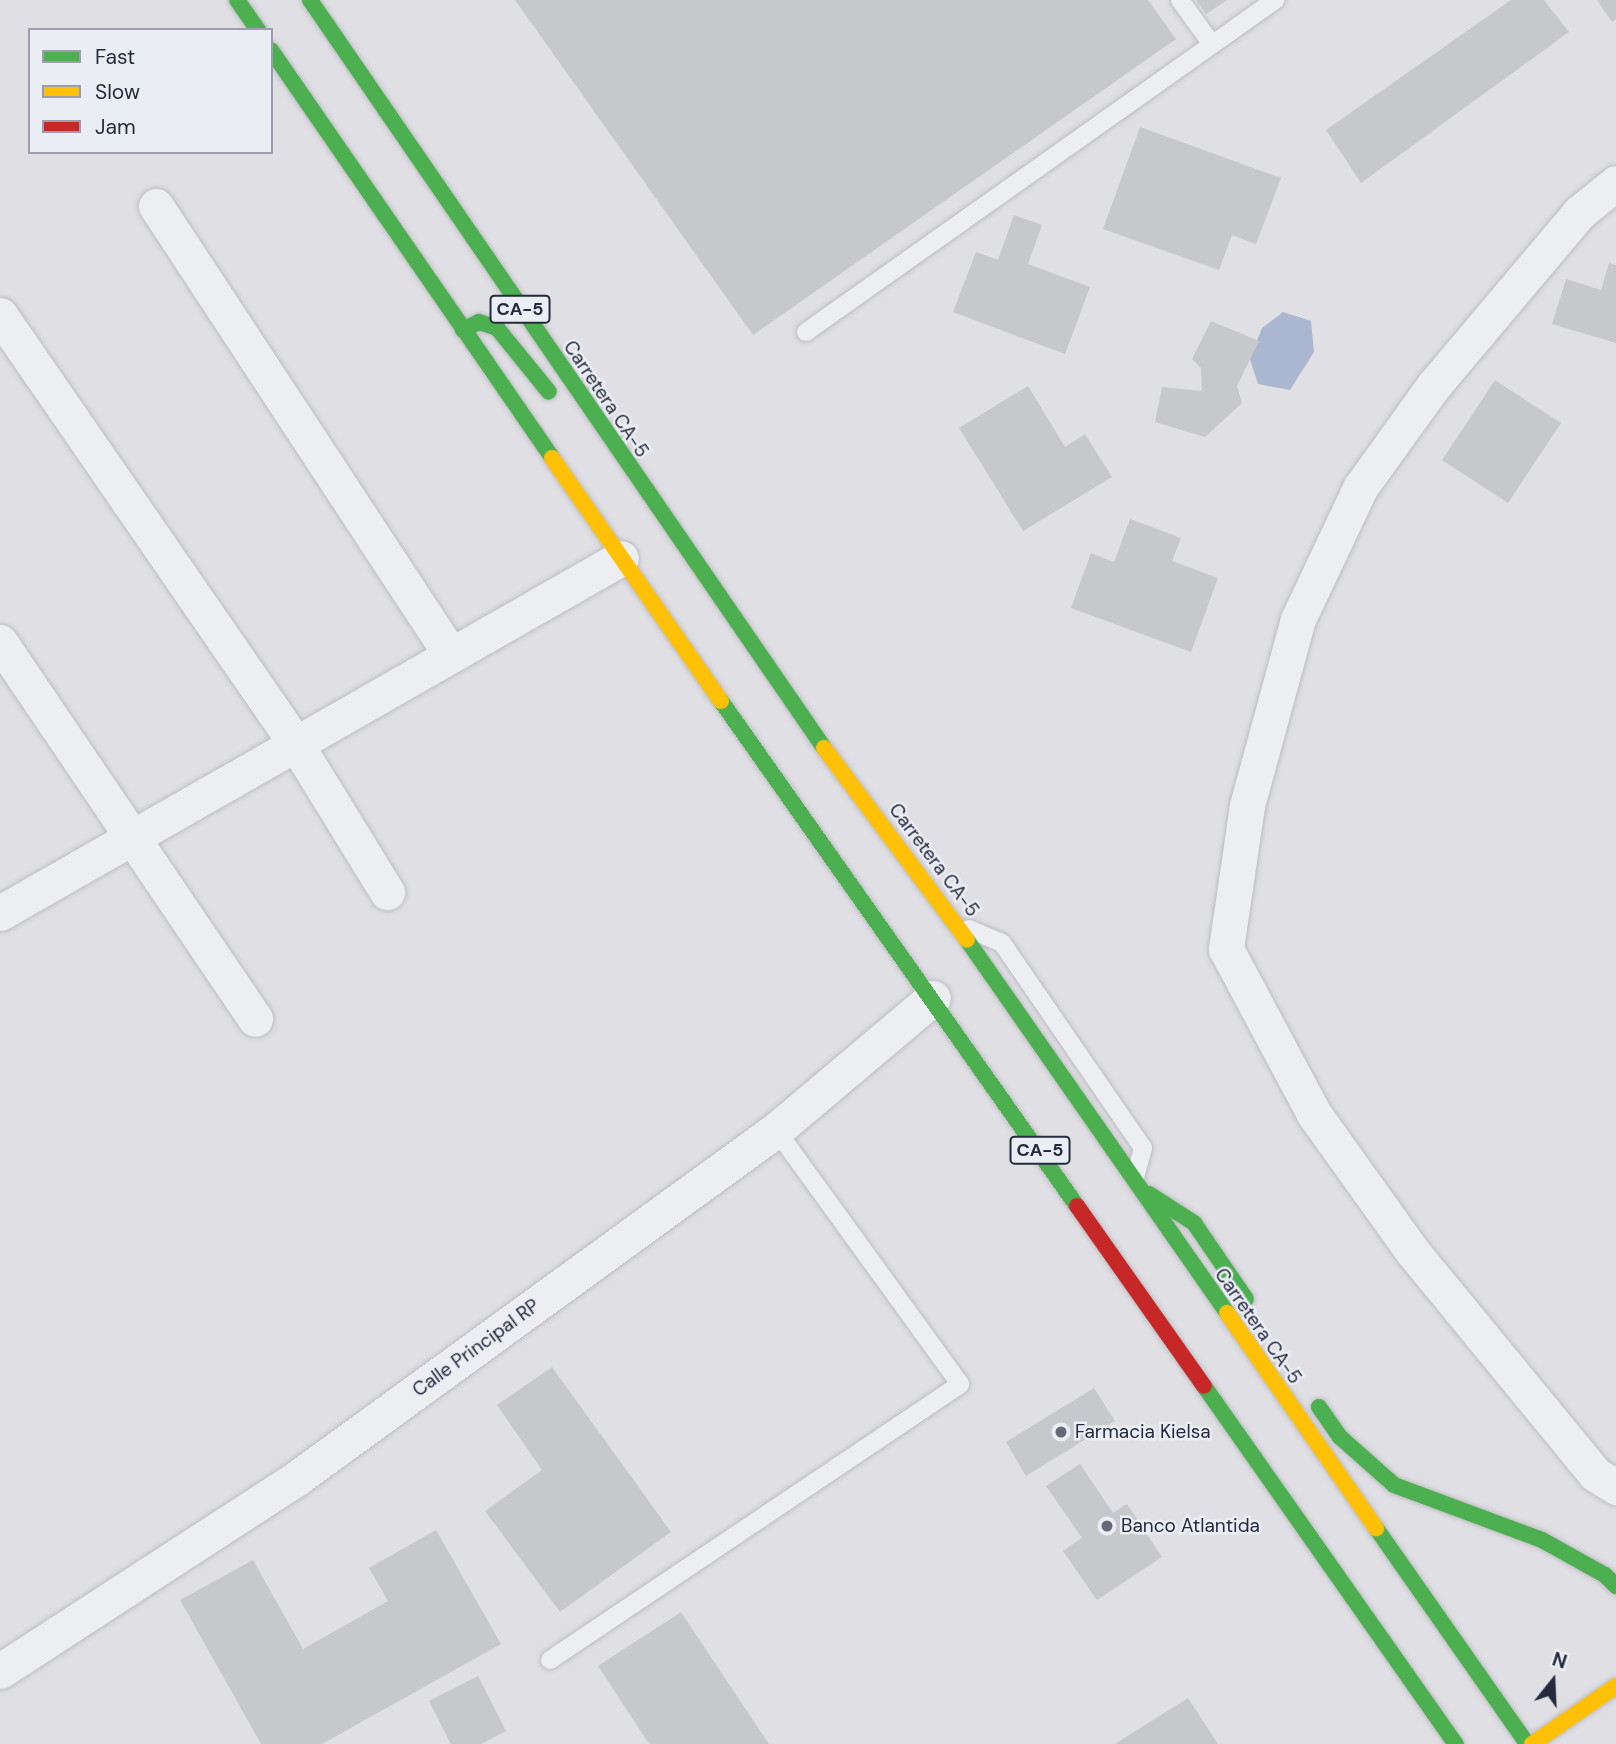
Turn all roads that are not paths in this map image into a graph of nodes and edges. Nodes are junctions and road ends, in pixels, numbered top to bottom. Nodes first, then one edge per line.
1 (237, 0) edge
2 (310, 0) edge
3 (1180, 0) edge
4 (1275, 0) edge
5 (257, 28) edge
6 (1211, 43) junction
7 (273, 53) edge
8 (1616, 183) edge
9 (156, 206) dead end
10 (0, 315) edge
11 (463, 330) junction
12 (806, 332) dead end
13 (557, 403) dead end
14 (618, 478) dead end
15 (621, 558) junction
16 (730, 618) junction
17 (0, 642) edge
18 (451, 655) junction
19 (296, 744) junction
20 (134, 837) junction
21 (387, 892) dead end
22 (0, 914) edge
23 (954, 922) junction
24 (933, 998) junction
25 (255, 1019) dead end
26 (776, 1130) junction
27 (1133, 1184) junction
28 (1255, 1313) dead end
29 (1309, 1392) dead end
30 (1616, 1487) edge
31 (1616, 1586) edge
32 (550, 1660) dead end
33 (0, 1671) edge
34 (1616, 1686) edge
35 (1456, 1744) edge
36 (1529, 1744) edge

1 - 5 main road
2 - 16 main road, Carretera CA-5 / CA-5
3 - 6 lane
4 - 6 lane
6 - 12 lane
7 - 11 main road, CA-5
8 - 30 street
9 - 18 street
10 - 19 street
11 - 13 main road
11 - 15 main road, CA-5
14 - 16 main road
15 - 18 street
15 - 24 main road, CA-5
16 - 23 main road, Carretera CA-5 / CA-5
17 - 20 street
18 - 19 street
19 - 20 street
19 - 21 street
20 - 22 street
20 - 25 street
23 - 27 main road, Carretera CA-5 / CA-5
23 - 27 lane
24 - 26 street, Calle Principal RP
24 - 35 main road, CA-5
26 - 32 lane
26 - 33 street, Calle Principal RP
27 - 28 main road
27 - 36 main road, Carretera CA-5 / CA-5
29 - 31 main road
34 - 36 main road

